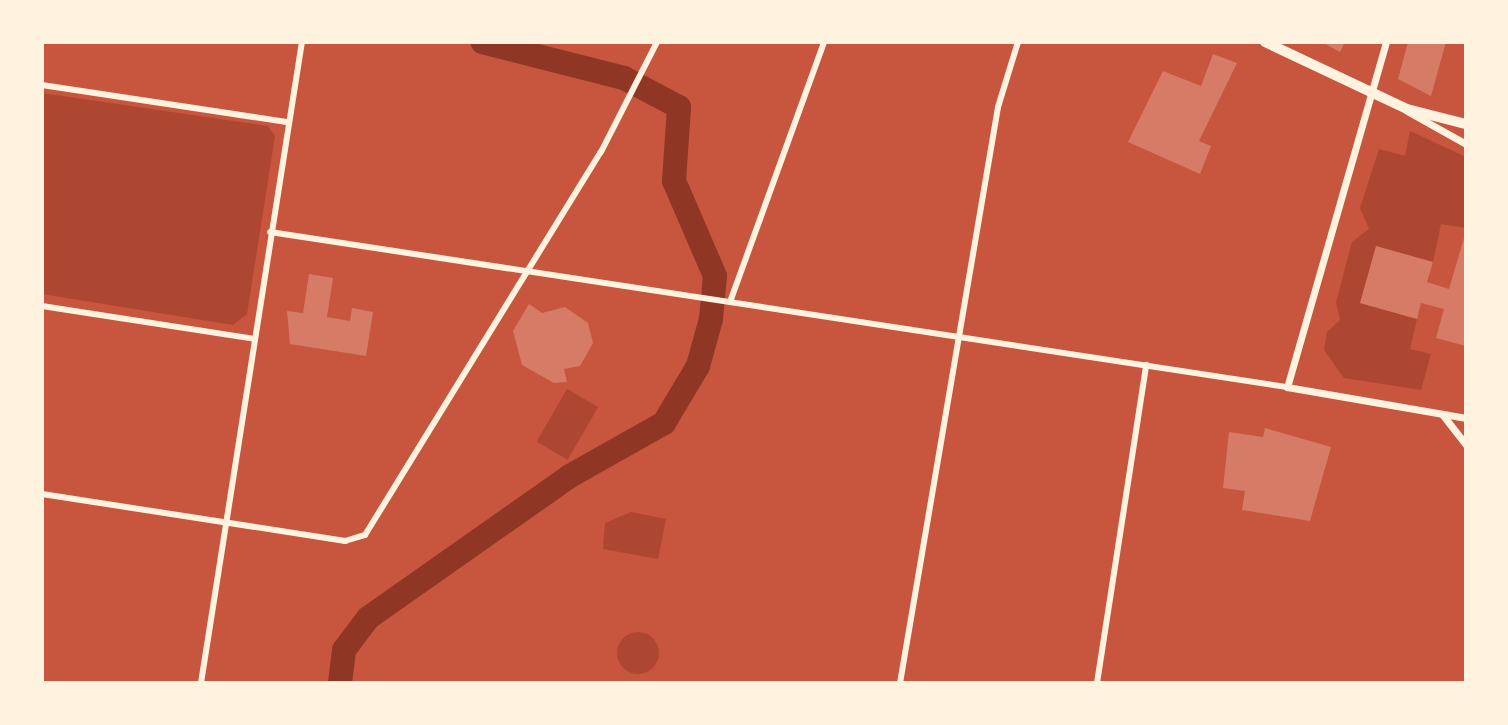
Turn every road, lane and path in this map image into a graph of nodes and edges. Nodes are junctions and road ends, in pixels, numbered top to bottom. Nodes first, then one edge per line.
1 (302, 42) edge
2 (657, 42) edge
3 (824, 42) edge
4 (1018, 42) edge
5 (1265, 42) edge
6 (1386, 42) edge
7 (42, 85) edge
8 (1371, 92) junction
9 (1395, 103) junction
10 (288, 122) junction
11 (1466, 124) edge
12 (1466, 144) edge
13 (270, 232) junction
14 (526, 271) junction
15 (726, 301) junction
16 (42, 306) edge
17 (962, 337) junction
18 (254, 339) junction
19 (1146, 365) junction
20 (1287, 387) junction
21 (1441, 412) junction
22 (1466, 418) edge
23 (1466, 445) edge
24 (42, 494) edge
25 (226, 523) junction
26 (201, 683) edge
27 (900, 683) edge
28 (1097, 683) edge

1 - 10 street
2 - 14 street
3 - 15 street
4 - 17 street
5 - 8 highway
6 - 8 street
7 - 10 street
8 - 9 highway
8 - 20 street
9 - 11 highway
9 - 12 street
10 - 13 street
13 - 14 street
13 - 18 street
14 - 15 street
14 - 25 street
15 - 17 street
16 - 18 street
17 - 19 street
17 - 27 street
18 - 25 street
19 - 20 street
19 - 28 street
20 - 21 street
21 - 22 street
21 - 23 street
24 - 25 street
25 - 26 street

